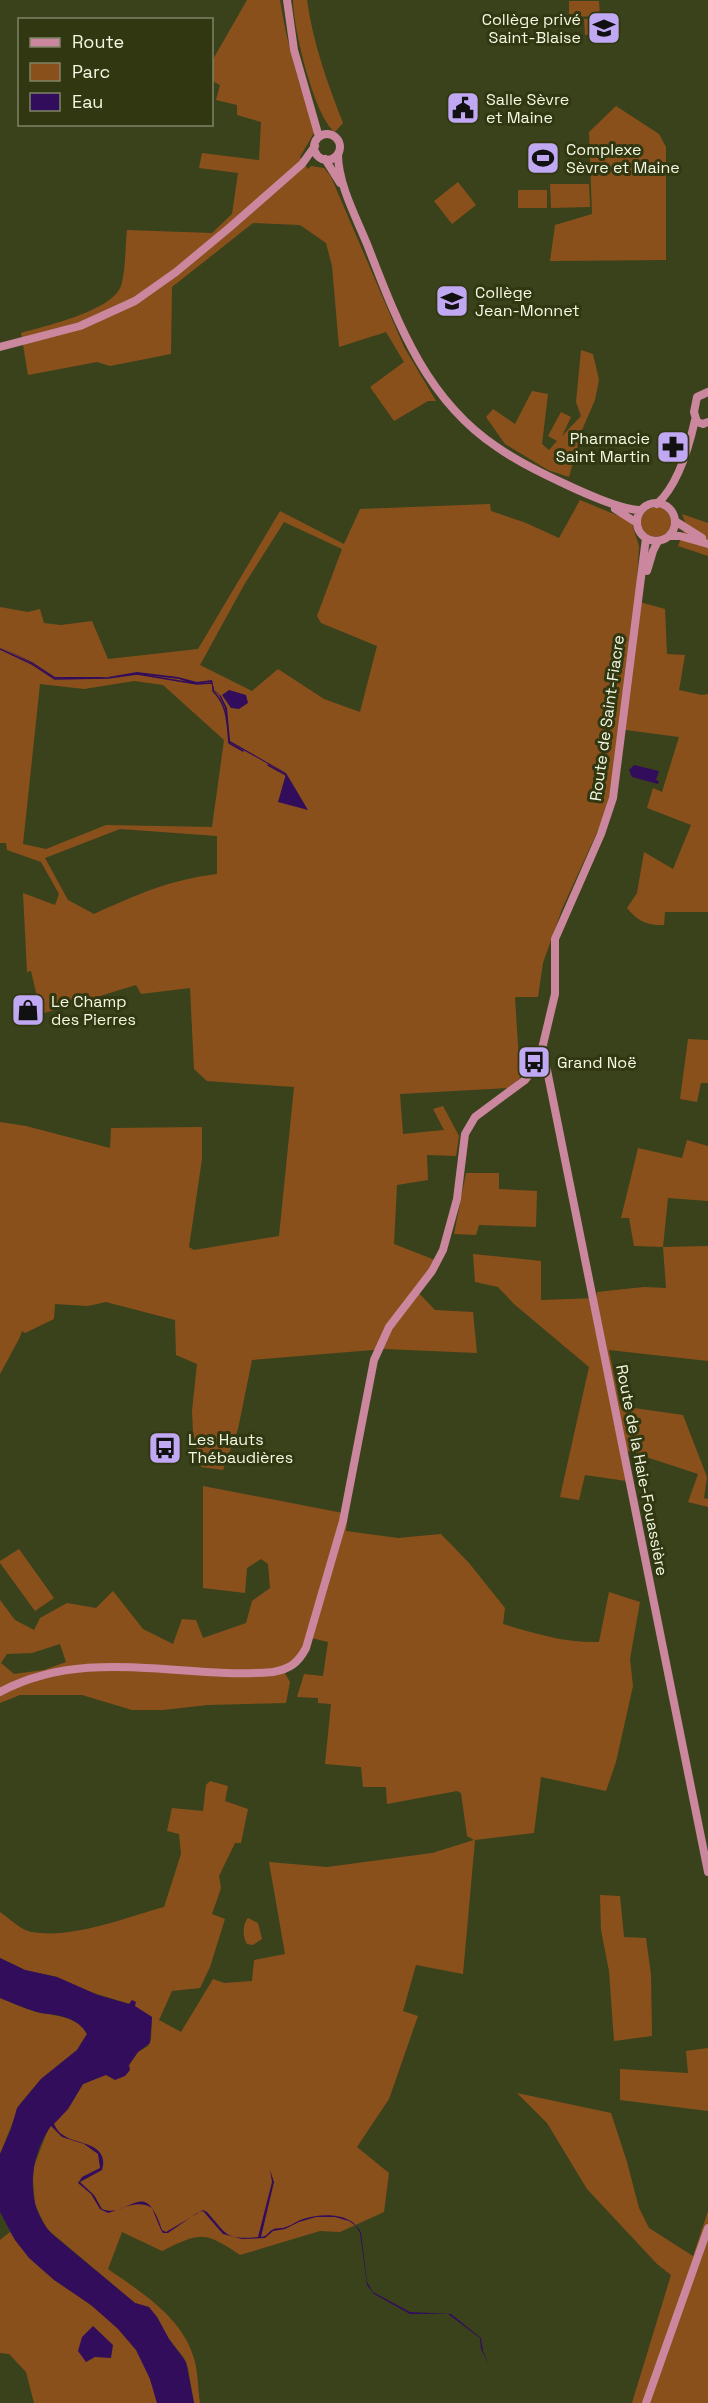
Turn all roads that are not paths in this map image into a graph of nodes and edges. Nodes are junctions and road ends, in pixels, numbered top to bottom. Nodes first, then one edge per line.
1 (287, 0) edge
2 (320, 139) junction
3 (338, 154) junction
4 (323, 158) junction
5 (302, 164) junction
6 (350, 202) junction
7 (0, 347) edge
8 (707, 394) edge
9 (702, 422) edge
10 (672, 482) junction
11 (575, 488) junction
12 (657, 504) junction
13 (642, 510) junction
14 (670, 510) junction
15 (675, 521) junction
16 (637, 523) junction
17 (669, 536) junction
18 (646, 538) junction
19 (658, 541) junction
20 (708, 542) edge
21 (639, 598) junction
22 (540, 1058) junction
23 (535, 1067) junction
24 (547, 1075) junction
25 (0, 1692) edge
26 (708, 1872) edge
27 (708, 2228) edge
28 (646, 2403) edge

1 - 2 main road
2 - 3 main road
2 - 4 main road
2 - 5 main road
3 - 4 main road
3 - 6 main road
4 - 5 main road
4 - 6 main road
5 - 7 main road
6 - 11 main road
8 - 9 main road
9 - 10 main road
10 - 12 main road
10 - 14 main road
11 - 13 main road
11 - 16 main road
12 - 13 main road
12 - 14 main road
13 - 16 main road
14 - 15 main road
15 - 17 main road
15 - 20 main road
16 - 18 main road
17 - 19 main road
17 - 20 main road
18 - 19 main road
18 - 21 main road, Route de Saint-Fiacre
19 - 21 main road, Route de Saint-Fiacre
21 - 22 main road, Route de Saint-Fiacre
22 - 23 main road, Route de Saint-Fiacre
22 - 24 main road, Route de la Haie-Fouassière
23 - 24 main road
23 - 25 main road, Route de Saint-Fiacre
24 - 26 main road, Route de la Haie-Fouassière
27 - 28 main road

